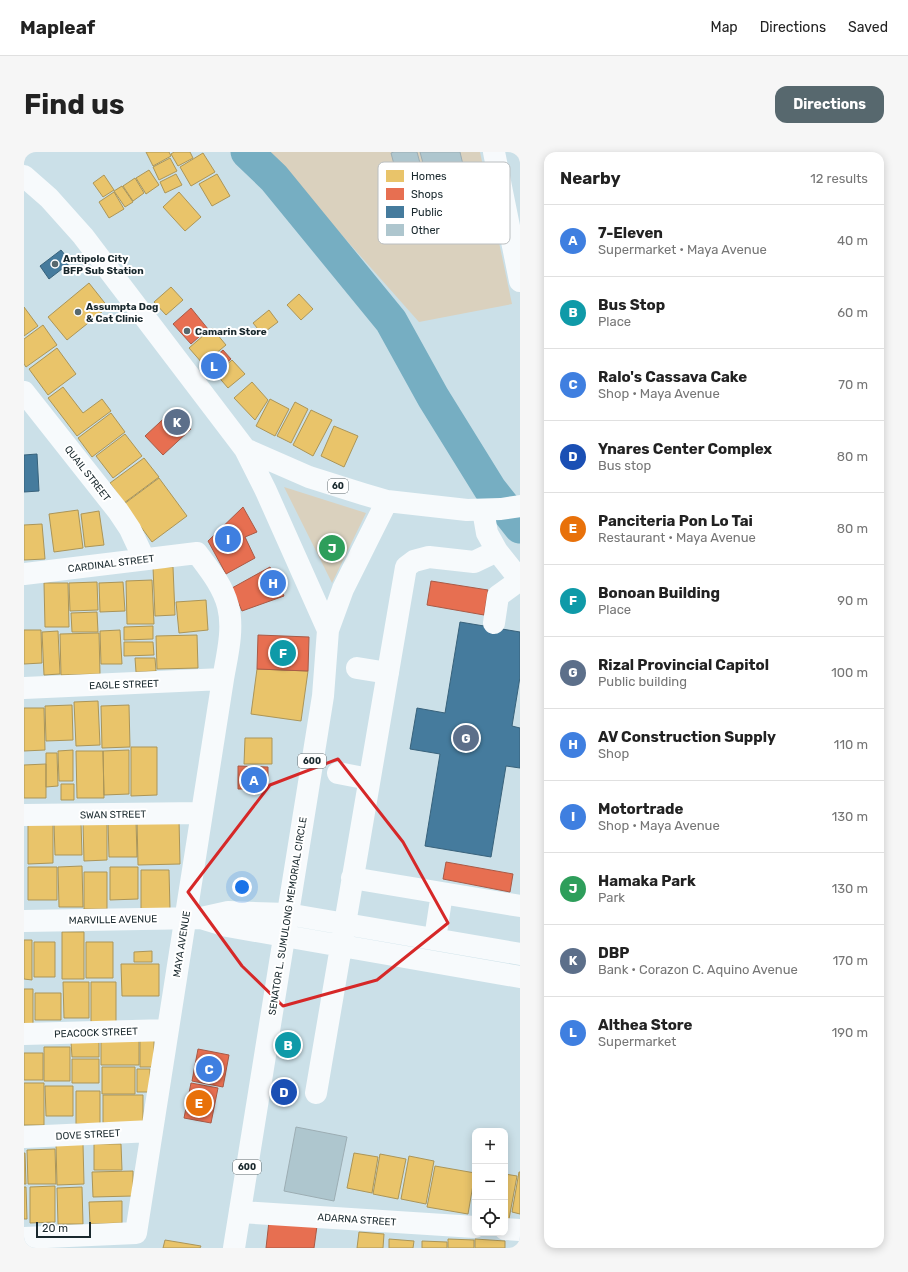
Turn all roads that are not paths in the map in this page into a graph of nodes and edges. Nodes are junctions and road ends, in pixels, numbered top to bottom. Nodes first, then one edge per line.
1 (494, 152) edge
2 (496, 162) edge
3 (24, 176) edge
4 (510, 231) edge
5 (520, 281) edge
6 (24, 392) edge
7 (245, 449) junction
8 (387, 500) junction
9 (502, 508) edge
10 (497, 551) junction
11 (197, 553) joint
12 (144, 559) junction
13 (24, 574) edge
14 (520, 580) edge
15 (494, 623) dead end
16 (328, 630) junction
17 (357, 668) dead end
18 (388, 673) junction
19 (224, 679) junction
20 (24, 688) edge
21 (338, 772) dead end
22 (369, 779) junction
23 (202, 813) junction
24 (24, 815) edge
25 (352, 878) junction
26 (442, 893) junction
27 (520, 906) edge
28 (287, 914) junction
29 (194, 918) junction
30 (24, 921) edge
31 (344, 923) junction
32 (283, 936) junction
33 (445, 941) junction
34 (340, 945) junction
35 (520, 954) edge
36 (451, 965) junction
37 (520, 977) edge
38 (168, 1030) junction
39 (24, 1034) edge
40 (316, 1093) dead end
41 (152, 1131) junction
42 (24, 1137) edge
43 (240, 1212) junction
44 (472, 1227) edge
45 (508, 1229) edge
46 (520, 1230) edge
47 (24, 1238) edge
48 (234, 1248) edge

1 - 2 street
3 - 7 street, 60
4 - 5 street
6 - 12 street, QUAIL STREET
7 - 8 street, 60
7 - 16 street, SENATOR L. SUMULONG MEMORIAL CIRCLE / 600
8 - 9 street, 60
8 - 16 street, SENATOR L. SUMULONG MEMORIAL CIRCLE / 600
9 - 10 street
10 - 14 street
10 - 18 street
11 - 12 street, CARDINAL STREET
11 - 19 street, MAYA AVENUE
12 - 13 street, CARDINAL STREET
14 - 15 street
16 - 28 street, SENATOR L. SUMULONG MEMORIAL CIRCLE / 600
17 - 18 street
18 - 22 street
19 - 20 street, EAGLE STREET
19 - 23 street, MAYA AVENUE
21 - 22 street
22 - 25 street
23 - 24 street, SWAN STREET
23 - 29 street, MAYA AVENUE
25 - 26 street
25 - 31 street
26 - 27 street
26 - 33 street
28 - 29 street, MARVILLE AVENUE
28 - 31 street, MARVILLE AVENUE
28 - 32 street, SENATOR L. SUMULONG MEMORIAL CIRCLE / 600
29 - 30 street, MARVILLE AVENUE
29 - 32 street, MARVILLE AVENUE
29 - 38 street, MAYA AVENUE
31 - 33 street, MARVILLE AVENUE
31 - 34 street
32 - 34 street, MARVILLE AVENUE
32 - 43 street, SENATOR L. SUMULONG MEMORIAL CIRCLE / 600
33 - 35 street, MARVILLE AVENUE
33 - 36 street
34 - 36 street, MARVILLE AVENUE
34 - 40 street
36 - 37 street, MARVILLE AVENUE
38 - 39 street, PEACOCK STREET
38 - 41 street, MAYA AVENUE
41 - 42 street, DOVE STREET
41 - 47 street, MAYA AVENUE
43 - 44 street, ADARNA STREET
43 - 48 street, SENATOR L. SUMULONG MEMORIAL CIRCLE / 600
45 - 46 street

